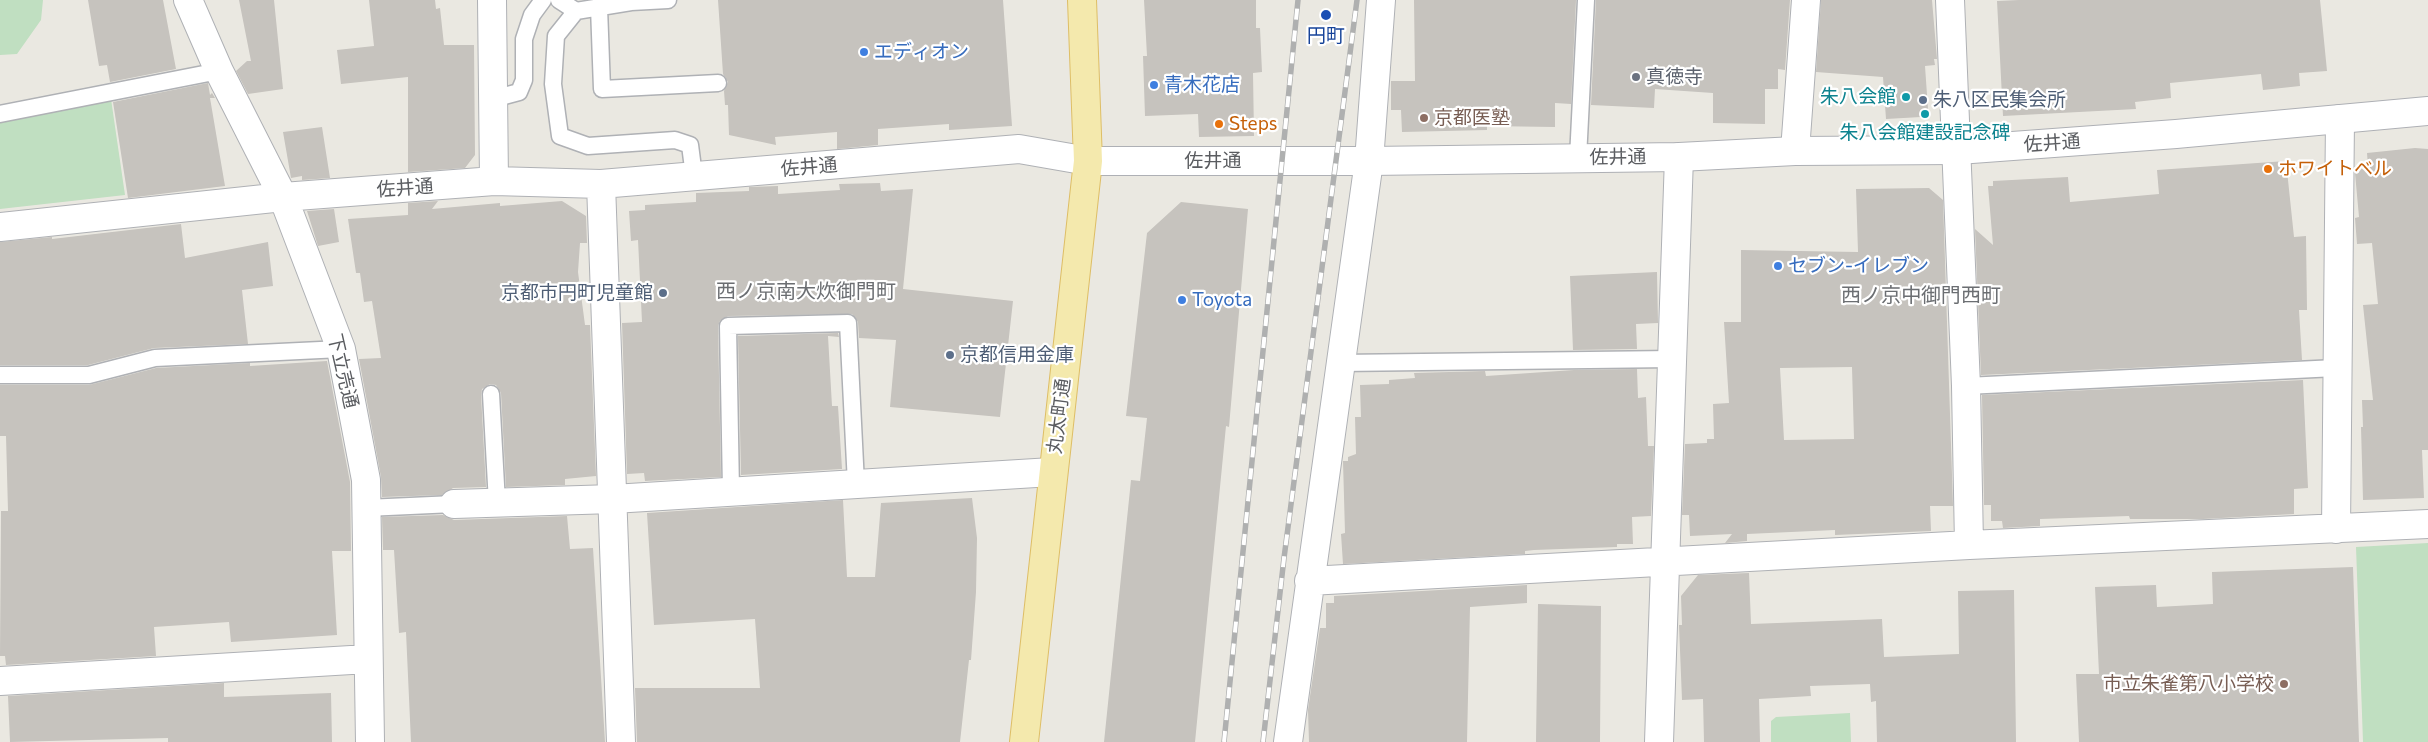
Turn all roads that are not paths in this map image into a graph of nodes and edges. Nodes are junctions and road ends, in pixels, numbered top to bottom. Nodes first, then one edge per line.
1 (188, 0) edge
2 (492, 0) edge
3 (543, 0) edge
4 (559, 0) edge
5 (668, 0) edge
6 (1082, 0) edge
7 (1381, 0) edge
8 (1586, 0) edge
9 (1806, 0) edge
10 (1950, 0) edge
11 (599, 7) junction
12 (576, 12) junction
13 (219, 71) junction
14 (718, 83) dead end
15 (493, 99) junction
16 (2428, 111) edge
17 (0, 114) edge
18 (2340, 119) junction
19 (1958, 150) junction
20 (1795, 151) junction
21 (1679, 157) junction
22 (1578, 158) junction
23 (1088, 161) junction
24 (1369, 161) junction
25 (694, 176) junction
26 (494, 181) junction
27 (601, 184) junction
28 (282, 197) junction
29 (0, 227) edge
30 (341, 349) junction
31 (1672, 359) junction
32 (1340, 363) junction
33 (2336, 368) junction
34 (0, 375) edge
35 (1966, 386) junction
36 (491, 394) dead end
37 (1052, 472) junction
38 (856, 484) junction
39 (730, 492) junction
40 (613, 499) junction
41 (498, 503) junction
42 (454, 504) joint
43 (366, 508) junction
44 (2428, 524) edge
45 (2336, 529) junction
46 (1969, 544) junction
47 (1665, 562) junction
48 (1309, 581) junction
49 (368, 659) junction
50 (0, 681) edge
51 (370, 742) edge
52 (621, 742) edge
53 (1024, 742) edge
54 (1288, 742) edge
55 (1659, 742) edge

1 - 13 street, 下立売通
2 - 15 street
3 - 15 lane
4 - 12 lane
5 - 11 lane
6 - 23 main road, 丸太町通
7 - 24 street
8 - 22 lane
9 - 20 street
10 - 19 street
11 - 12 lane
11 - 14 lane
12 - 25 lane
13 - 17 lane
13 - 28 street, 下立売通
15 - 26 street
16 - 18 street, 佐井通
18 - 19 street, 佐井通
18 - 33 street
19 - 20 street, 佐井通
19 - 35 street
20 - 21 street, 佐井通
21 - 22 street, 佐井通
21 - 31 street
22 - 24 street, 佐井通
23 - 24 street, 佐井通
23 - 25 street, 佐井通
23 - 37 main road, 丸太町通
24 - 32 street
25 - 27 street, 佐井通
26 - 27 street, 佐井通
26 - 28 street, 佐井通
27 - 40 street
28 - 29 street, 佐井通
28 - 30 street, 下立売通
30 - 34 lane
30 - 43 street, 下立売通
31 - 32 lane
31 - 47 street
32 - 48 street
33 - 35 lane
33 - 45 street
35 - 46 street
36 - 41 lane
37 - 38 street
37 - 53 main road, 丸太町通
38 - 39 street
38 - 39 lane
39 - 40 street
40 - 41 street
40 - 52 street
41 - 42 street
42 - 43 lane
43 - 49 street, 下立売通
44 - 45 street
45 - 46 street
46 - 47 street
47 - 48 street
47 - 55 street
48 - 54 street
49 - 50 street
49 - 51 street, 下立売通

